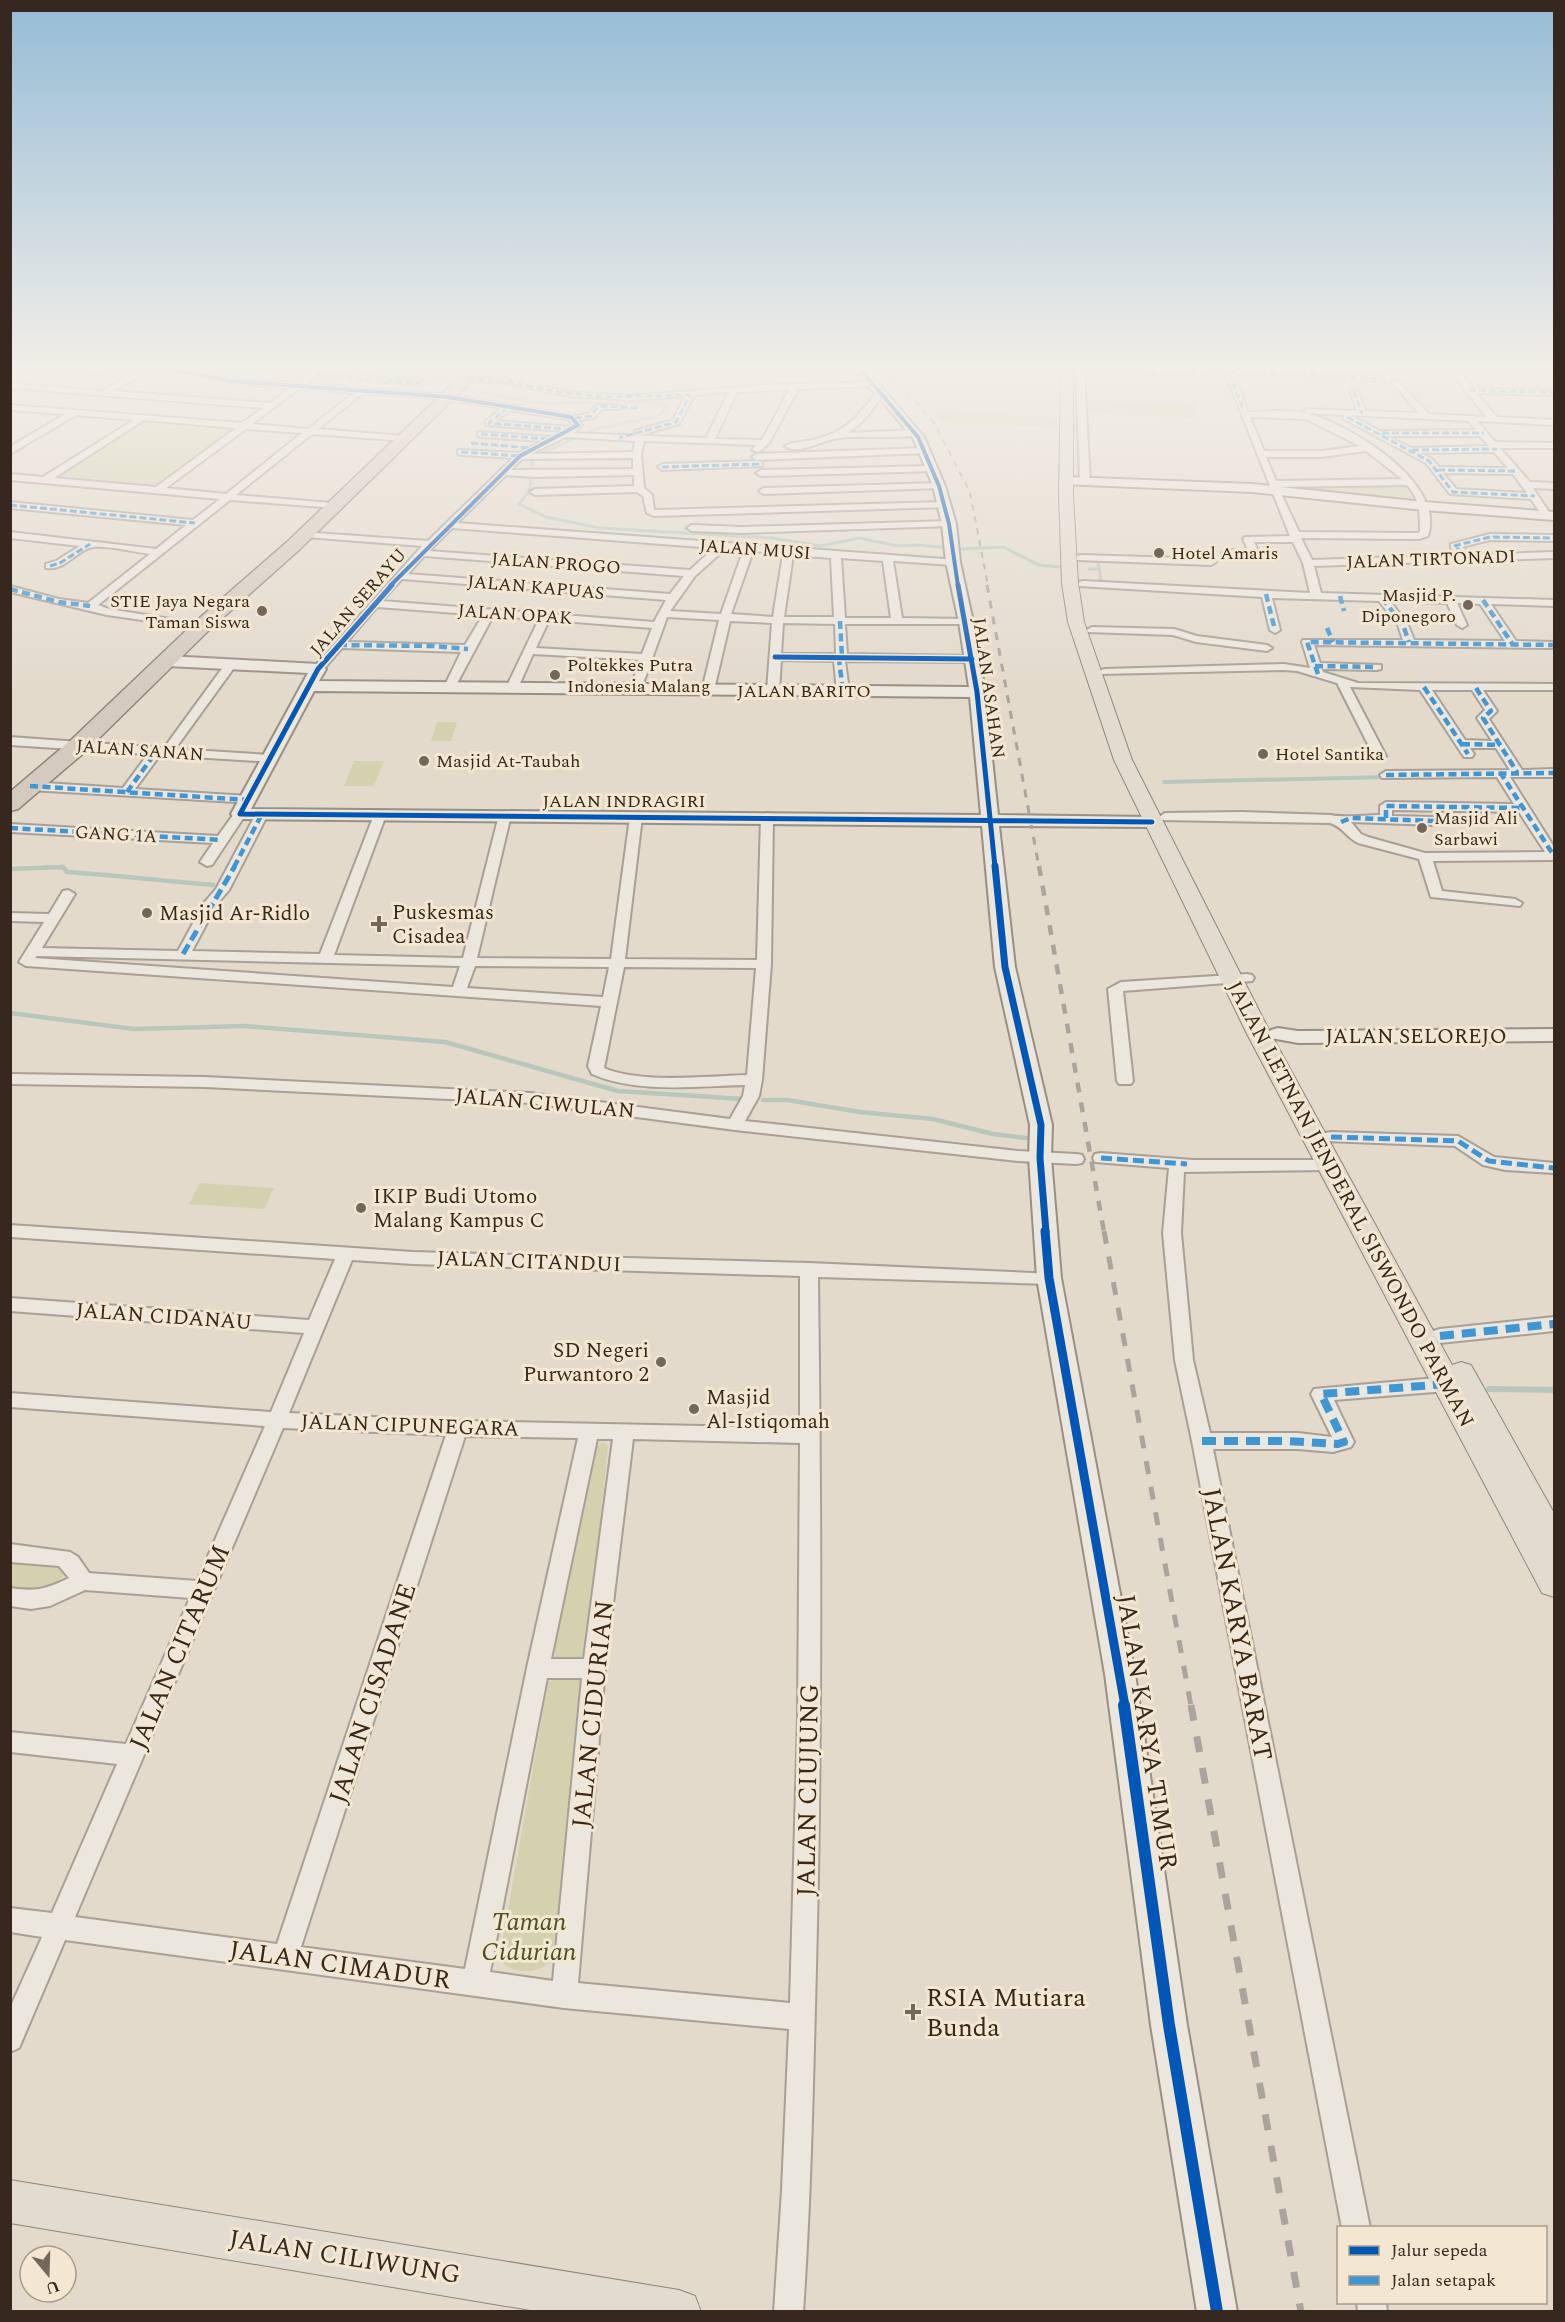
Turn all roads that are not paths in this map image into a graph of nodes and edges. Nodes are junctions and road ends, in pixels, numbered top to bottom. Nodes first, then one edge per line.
1 (14, 477) edge
2 (49, 477) edge
3 (175, 477) edge
4 (252, 477) edge
5 (363, 477) edge
6 (499, 477) edge
7 (638, 477) edge
8 (761, 477) edge
9 (935, 477) edge
10 (1269, 477) edge
11 (1406, 477) edge
12 (1443, 477) edge
13 (1520, 477) edge
14 (1076, 479) junction
15 (45, 480) junction
16 (1411, 482) junction
17 (939, 486) junction
18 (1527, 486) junction
19 (1554, 486) edge
20 (1273, 487) junction
21 (639, 489) junction
22 (158, 490) junction
23 (535, 492) dead end
24 (764, 492) junction
25 (228, 496) junction
26 (1535, 496) junction
27 (10, 505) edge
28 (945, 505) junction
29 (332, 506) junction
30 (1424, 506) junction
31 (767, 510) junction
32 (1550, 516) edge
33 (195, 523) junction
34 (949, 524) junction
35 (450, 525) junction
36 (692, 528) dead end
37 (771, 529) junction
38 (307, 531) junction
39 (10, 535) edge
40 (1295, 537) junction
41 (1554, 538) edge
42 (433, 542) junction
43 (90, 544) junction
44 (723, 546) junction
45 (749, 548) junction
46 (160, 552) junction
47 (788, 552) junction
48 (952, 553) junction
49 (1227, 553) dead end
50 (420, 554) junction
51 (836, 555) junction
52 (1554, 555) edge
53 (1081, 558) junction
54 (1470, 558) junction
55 (888, 559) junction
56 (1211, 562) dead end
57 (1308, 563) junction
58 (50, 566) dead end
59 (691, 573) junction
60 (400, 576) junction
61 (1083, 584) junction
62 (10, 589) edge
63 (1266, 594) junction
64 (1316, 595) junction
65 (1340, 596) junction
66 (672, 597) junction
67 (1382, 598) junction
68 (1450, 599) junction
69 (1483, 600) junction
70 (374, 603) junction
71 (1554, 603) edge
72 (90, 606) junction
73 (490, 612) junction
74 (1344, 612) dead end
75 (662, 614) junction
76 (545, 617) junction
77 (725, 618) junction
78 (778, 620) junction
79 (840, 621) junction
80 (897, 622) junction
81 (966, 622) junction
82 (657, 625) junction
83 (1086, 625) junction
84 (1462, 625) dead end
85 (201, 627) junction
86 (1327, 628) dead end
87 (1275, 630) dead end
88 (1333, 642) junction
89 (1409, 642) junction
90 (339, 645) junction
91 (1513, 645) junction
92 (1554, 645) edge
93 (1267, 648) dead end
94 (468, 649) junction
95 (530, 651) junction
96 (645, 657) junction
97 (775, 657) junction
98 (841, 658) junction
99 (972, 659) junction
100 (168, 661) junction
101 (230, 665) junction
102 (1377, 667) dead end
103 (318, 669) junction
104 (1316, 670) junction
105 (1104, 672) junction
106 (1342, 683) junction
107 (308, 686) junction
108 (450, 687) junction
109 (1424, 687) junction
110 (1554, 687) edge
111 (512, 688) junction
112 (1476, 688) junction
113 (636, 690) junction
114 (708, 690) junction
115 (773, 691) junction
116 (843, 692) junction
117 (977, 692) junction
118 (10, 741) edge
119 (1500, 745) junction
120 (78, 746) junction
121 (161, 752) junction
122 (1380, 756) dead end
123 (270, 759) junction
124 (1517, 772) junction
125 (1554, 773) edge
126 (1501, 774) junction
127 (1386, 775) dead end
128 (30, 786) junction
129 (127, 792) junction
130 (10, 804) edge
131 (244, 807) junction
132 (1525, 808) junction
133 (261, 814) junction
134 (380, 815) junction
135 (506, 815) junction
136 (636, 817) junction
137 (767, 817) junction
138 (1386, 818) junction
139 (989, 819) junction
140 (1159, 820) junction
141 (1434, 821) dead end
142 (1341, 822) junction
143 (10, 828) edge
144 (222, 840) junction
145 (1554, 856) edge
146 (1425, 857) junction
147 (207, 862) dead end
148 (68, 894) dead end
149 (1515, 903) dead end
150 (10, 917) edge
151 (53, 918) junction
152 (32, 952) junction
153 (183, 954) junction
154 (320, 958) junction
155 (469, 962) junction
156 (617, 964) junction
157 (764, 964) junction
158 (1239, 978) junction
159 (303, 981) junction
160 (459, 991) junction
161 (610, 1002) junction
162 (1278, 1034) junction
163 (1554, 1035) edge
164 (10, 1079) edge
165 (754, 1080) junction
166 (1125, 1081) dead end
167 (735, 1125) junction
168 (1331, 1137) junction
169 (1040, 1145) junction
170 (1101, 1158) dead end
171 (1076, 1160) dead end
172 (1187, 1164) junction
173 (1329, 1165) junction
174 (1554, 1168) edge
175 (10, 1231) edge
176 (345, 1254) junction
177 (809, 1269) junction
178 (1049, 1278) junction
179 (10, 1305) edge
180 (1554, 1324) edge
181 (317, 1327) junction
182 (1440, 1336) junction
183 (1447, 1384) junction
184 (10, 1400) edge
185 (277, 1420) junction
186 (458, 1428) junction
187 (589, 1432) junction
188 (624, 1433) junction
189 (811, 1436) junction
190 (1202, 1441) junction
191 (1554, 1541) edge
192 (10, 1553) edge
193 (83, 1581) junction
194 (1554, 1583) edge
195 (202, 1590) junction
196 (10, 1597) edge
197 (538, 1668) junction
198 (594, 1669) junction
199 (10, 1742) edge
200 (132, 1755) junction
201 (10, 1920) edge
202 (57, 1926) junction
203 (285, 1957) junction
204 (475, 1982) junction
205 (564, 1995) junction
206 (802, 2017) junction
207 (10, 2038) edge
208 (10, 2201) edge
209 (1356, 2226) edge
210 (679, 2312) edge
211 (788, 2312) edge
212 (1217, 2312) edge

1 - 15 street
2 - 15 street
3 - 22 street
4 - 25 street
5 - 29 highway
6 - 35 street, JALAN SERAYU
7 - 21 street
8 - 24 street
9 - 17 street, JALAN ASAHAN
10 - 20 street
11 - 16 street
12 - 26 street
13 - 18 street
14 - 20 street
14 - 53 main road
14 - 83 main road
15 - 22 street
16 - 20 street
16 - 30 street
17 - 24 street
17 - 28 street, JALAN ASAHAN
18 - 19 street
18 - 26 street
20 - 30 street
20 - 40 street
21 - 23 street
21 - 31 street
22 - 25 street
24 - 31 street
25 - 29 street
25 - 33 street
26 - 32 street
27 - 33 street
28 - 31 street
28 - 34 street, JALAN ASAHAN
29 - 38 highway
30 - 32 street
30 - 40 street
31 - 37 street
33 - 46 street
34 - 37 street
34 - 48 street, JALAN ASAHAN
35 - 42 street, JALAN SERAYU
35 - 44 street, JALAN MUSI
36 - 37 street
38 - 42 street
38 - 85 highway
39 - 43 street
40 - 49 street
40 - 57 street
41 - 54 street
42 - 50 street, JALAN SERAYU
43 - 46 street
43 - 58 street
44 - 45 street, JALAN MUSI
44 - 59 street
45 - 47 street, JALAN MUSI
45 - 77 street
46 - 72 street
47 - 51 street, JALAN MUSI
47 - 78 street
48 - 55 street, JALAN MUSI
48 - 81 street, JALAN ASAHAN
50 - 59 street, JALAN PROGO
50 - 60 street, JALAN SERAYU
51 - 55 street, JALAN MUSI
51 - 79 street
52 - 54 street, JALAN TIRTONADI
53 - 56 street
53 - 61 main road
54 - 57 street, JALAN TIRTONADI
55 - 80 street
57 - 64 street
59 - 66 street
60 - 66 street, JALAN KAPUAS
60 - 70 street, JALAN SERAYU
61 - 63 street
61 - 83 main road
62 - 72 street
63 - 64 street
63 - 87 street
64 - 65 street
65 - 67 street
65 - 74 street
66 - 75 street
67 - 68 street
67 - 89 street
68 - 69 street
68 - 84 street
69 - 71 street
69 - 91 street
70 - 73 street, JALAN OPAK
70 - 90 street, JALAN SERAYU
72 - 85 street
73 - 76 street, JALAN OPAK
73 - 94 street
75 - 77 street
75 - 82 street
76 - 82 street, JALAN OPAK
76 - 95 street
77 - 78 street
77 - 114 street
78 - 79 street
78 - 97 street
79 - 80 street
79 - 98 street
80 - 81 street
81 - 99 street, JALAN ASAHAN
82 - 96 street
83 - 93 street
83 - 105 main road
83 - 140 main road
85 - 100 highway
86 - 88 street
88 - 89 street
88 - 104 street
89 - 91 street
90 - 94 street
90 - 103 street, JALAN SERAYU
91 - 92 street
94 - 108 street
95 - 96 street
95 - 111 street
96 - 113 street
97 - 98 street
97 - 115 street
98 - 99 street
98 - 116 street
99 - 117 street, JALAN ASAHAN
100 - 101 street
100 - 120 highway
101 - 103 street
101 - 121 street
102 - 104 street
103 - 107 street, JALAN SERAYU
104 - 105 street
104 - 106 street
105 - 140 main road
106 - 109 street
106 - 122 street
107 - 108 street, JALAN BARITO
107 - 123 street
108 - 111 street, JALAN BARITO
109 - 112 street
109 - 119 street
110 - 112 street
111 - 113 street, JALAN BARITO
112 - 119 street
113 - 114 street, JALAN BARITO
114 - 115 street, JALAN BARITO
115 - 116 street, JALAN BARITO
116 - 117 street, JALAN BARITO
117 - 139 street, JALAN ASAHAN
118 - 120 street, JALAN SANAN
119 - 124 street
120 - 121 street, JALAN SANAN
120 - 128 highway
121 - 123 street, JALAN SANAN
121 - 129 street
123 - 131 street
124 - 125 street
124 - 126 street
126 - 127 street
126 - 132 street
128 - 129 street
128 - 130 highway
129 - 131 street
131 - 133 street, JALAN INDRAGIRI
131 - 144 street
132 - 138 street
132 - 145 street
133 - 134 street, JALAN INDRAGIRI
133 - 153 street
134 - 135 street, JALAN INDRAGIRI
134 - 154 street
135 - 136 street, JALAN INDRAGIRI
135 - 155 street
136 - 137 street, JALAN INDRAGIRI
136 - 156 street
137 - 139 street, JALAN INDRAGIRI
137 - 157 street
138 - 141 street
138 - 142 street
139 - 140 street, JALAN INDRAGIRI
139 - 169 street, JALAN ASAHAN
140 - 142 street
140 - 158 main road, JALAN LETNAN JENDERAL SISWONDO PARMAN
142 - 146 street
143 - 144 street, GANG 1A
144 - 147 street
145 - 146 street
146 - 149 street
148 - 151 street
150 - 151 street
151 - 152 street
152 - 153 street
152 - 159 street
153 - 154 street
154 - 155 street
154 - 159 street
155 - 156 street
155 - 160 street
156 - 157 street
156 - 161 street
157 - 165 street
158 - 162 main road, JALAN LETNAN JENDERAL SISWONDO PARMAN
158 - 166 street
158 - 173 main road, JALAN LETNAN JENDERAL SISWONDO PARMAN
159 - 160 street
160 - 161 street
161 - 165 street
162 - 163 street, JALAN SELOREJO
162 - 168 main road, JALAN LETNAN JENDERAL SISWONDO PARMAN
164 - 167 street, JALAN CIWULAN
165 - 167 street
167 - 169 street, JALAN CIWULAN
168 - 174 street
168 - 182 main road, JALAN LETNAN JENDERAL SISWONDO PARMAN
169 - 171 street, JALAN CIWULAN
169 - 178 street, JALAN KARYA TIMUR
170 - 172 street
172 - 173 street
172 - 190 street, JALAN KARYA BARAT
173 - 183 main road, JALAN LETNAN JENDERAL SISWONDO PARMAN
175 - 176 street, JALAN CITANDUI
176 - 177 street, JALAN CITANDUI
176 - 181 street, JALAN CITARUM
177 - 178 street, JALAN CITANDUI
177 - 189 street, JALAN CIUJUNG
178 - 212 street, JALAN KARYA TIMUR
179 - 181 street, JALAN CIDANAU
180 - 182 street
181 - 185 street, JALAN CITARUM
182 - 191 main road, JALAN LETNAN JENDERAL SISWONDO PARMAN
183 - 190 street
183 - 194 main road, JALAN LETNAN JENDERAL SISWONDO PARMAN
184 - 185 street, JALAN CIPUNEGARA
185 - 186 street, JALAN CIPUNEGARA
185 - 195 street, JALAN CITARUM
186 - 187 street, JALAN CIPUNEGARA
186 - 203 street, JALAN CISADANE
187 - 188 street, JALAN CIPUNEGARA
187 - 197 street
188 - 189 street, JALAN CIPUNEGARA
188 - 198 street, JALAN CIDURIAN
189 - 206 street, JALAN CIUJUNG
190 - 209 street, JALAN KARYA BARAT
192 - 193 street
193 - 195 street
193 - 196 street
195 - 200 street, JALAN CITARUM
197 - 198 street
197 - 204 street
198 - 205 street, JALAN CIDURIAN
199 - 200 street
200 - 202 street, JALAN CITARUM
201 - 202 street, JALAN CIMADUR
202 - 203 street, JALAN CIMADUR
202 - 207 street, JALAN CITARUM
203 - 204 street, JALAN CIMADUR
204 - 205 street, JALAN CIMADUR
205 - 206 street, JALAN CIMADUR
206 - 211 street, JALAN CIUJUNG
208 - 210 main road, JALAN CILIWUNG

